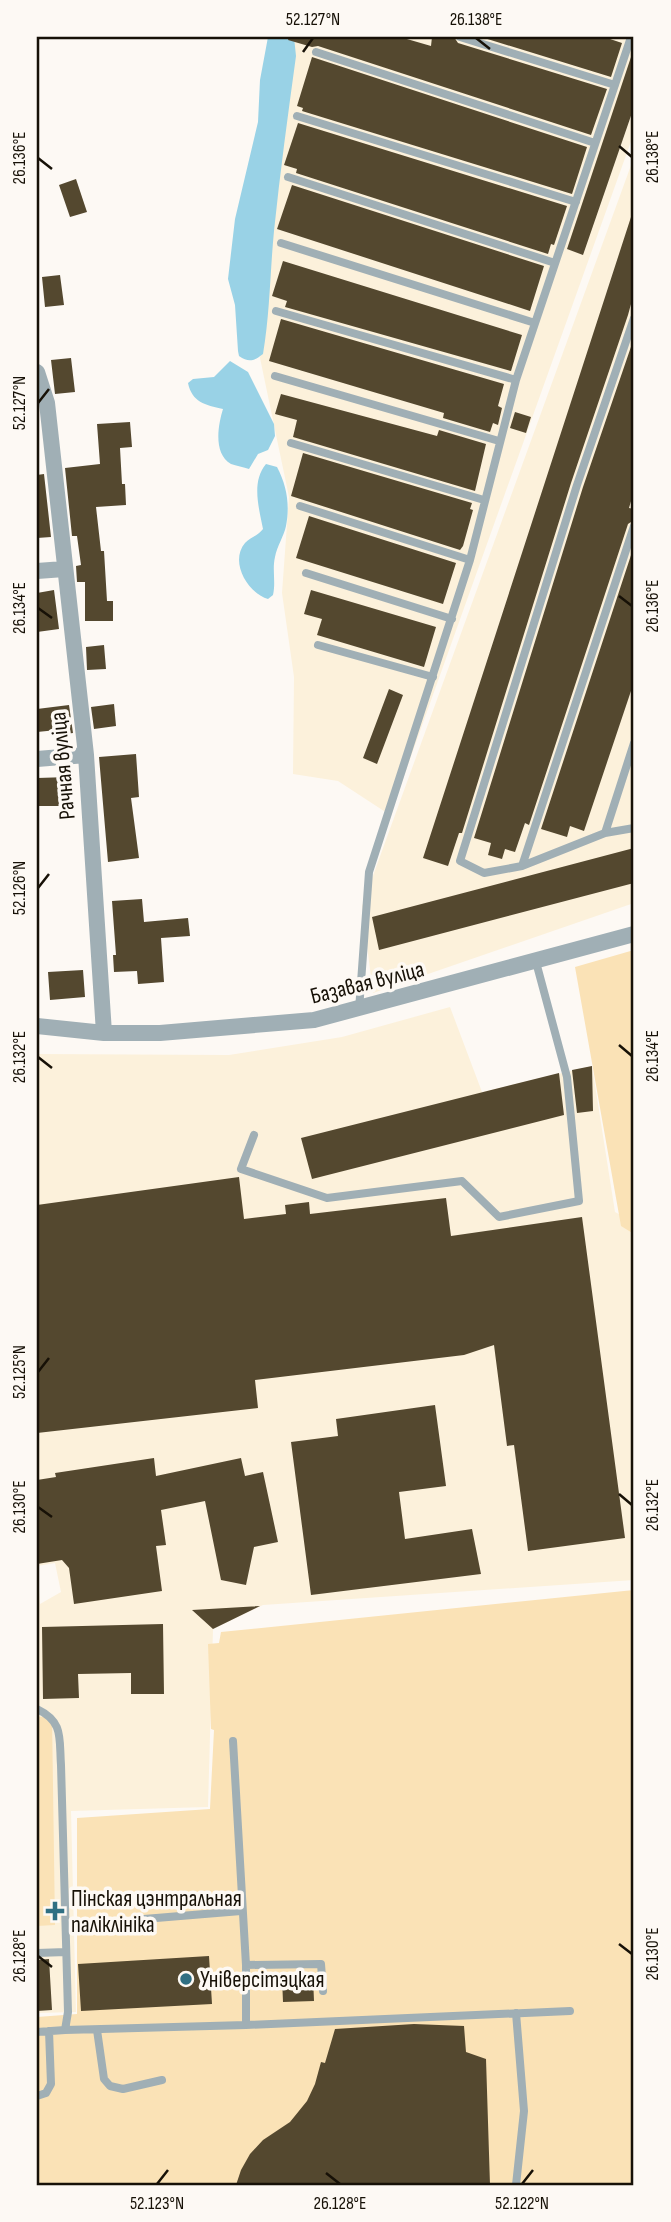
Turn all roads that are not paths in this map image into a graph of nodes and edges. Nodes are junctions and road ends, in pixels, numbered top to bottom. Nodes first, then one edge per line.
1 (460, 37) edge
2 (631, 37) edge
3 (316, 52) dead end
4 (615, 85) junction
5 (297, 116) dead end
6 (595, 143) junction
7 (288, 177) dead end
8 (576, 202) junction
9 (281, 243) dead end
10 (555, 263) junction
11 (276, 311) dead end
12 (634, 318) edge
13 (535, 323) junction
14 (37, 372) edge
15 (275, 376) dead end
16 (516, 380) junction
17 (499, 441) junction
18 (291, 443) dead end
19 (484, 500) junction
20 (300, 506) dead end
21 (634, 526) edge
22 (470, 560) junction
23 (64, 569) junction
24 (37, 572) edge
25 (306, 573) dead end
26 (452, 619) junction
27 (318, 645) dead end
28 (433, 677) junction
29 (634, 743) edge
30 (86, 755) junction
31 (37, 759) edge
32 (634, 828) edge
33 (605, 833) junction
34 (522, 866) junction
35 (634, 934) edge
36 (536, 962) junction
37 (359, 1010) junction
38 (37, 1026) edge
39 (104, 1033) junction
40 (254, 1135) dead end
41 (37, 1709) edge
42 (233, 1741) dead end
43 (241, 1911) junction
44 (144, 1919) dead end
45 (66, 1952) junction
46 (37, 1953) edge
47 (246, 1965) junction
48 (323, 1991) dead end
49 (570, 2011) dead end
50 (516, 2013) junction
51 (246, 2025) junction
52 (97, 2029) junction
53 (65, 2030) junction
54 (49, 2031) junction
55 (37, 2032) edge
56 (162, 2080) dead end
57 (37, 2096) edge
58 (516, 2185) edge

1 - 4 lane
2 - 4 lane
3 - 6 lane
4 - 6 lane
5 - 8 lane
6 - 8 lane
7 - 10 lane
8 - 10 lane
9 - 13 lane
10 - 13 lane
11 - 16 lane
12 - 34 lane
13 - 16 lane
14 - 23 street, Рачная вуліца
15 - 17 lane
16 - 17 lane
17 - 19 lane
18 - 19 lane
19 - 22 lane
20 - 22 lane
21 - 34 lane
22 - 26 lane
23 - 24 street
23 - 30 street, Рачная вуліца
25 - 26 lane
26 - 28 lane
27 - 28 lane
28 - 37 lane
29 - 33 lane
30 - 31 street
30 - 39 street, Рачная вуліца
32 - 33 lane
33 - 34 lane
35 - 36 street, Базавая вуліца
36 - 37 street, Базавая вуліца
36 - 40 lane
37 - 39 street, Базавая вуліца
38 - 39 street, Базавая вуліца
41 - 45 lane
42 - 43 lane
43 - 44 lane
43 - 47 lane
45 - 46 lane
45 - 53 lane
47 - 48 lane
47 - 51 lane
49 - 50 lane
50 - 51 lane
50 - 58 lane
51 - 52 lane
52 - 53 lane
52 - 56 lane
53 - 54 lane
54 - 55 lane
54 - 57 lane

